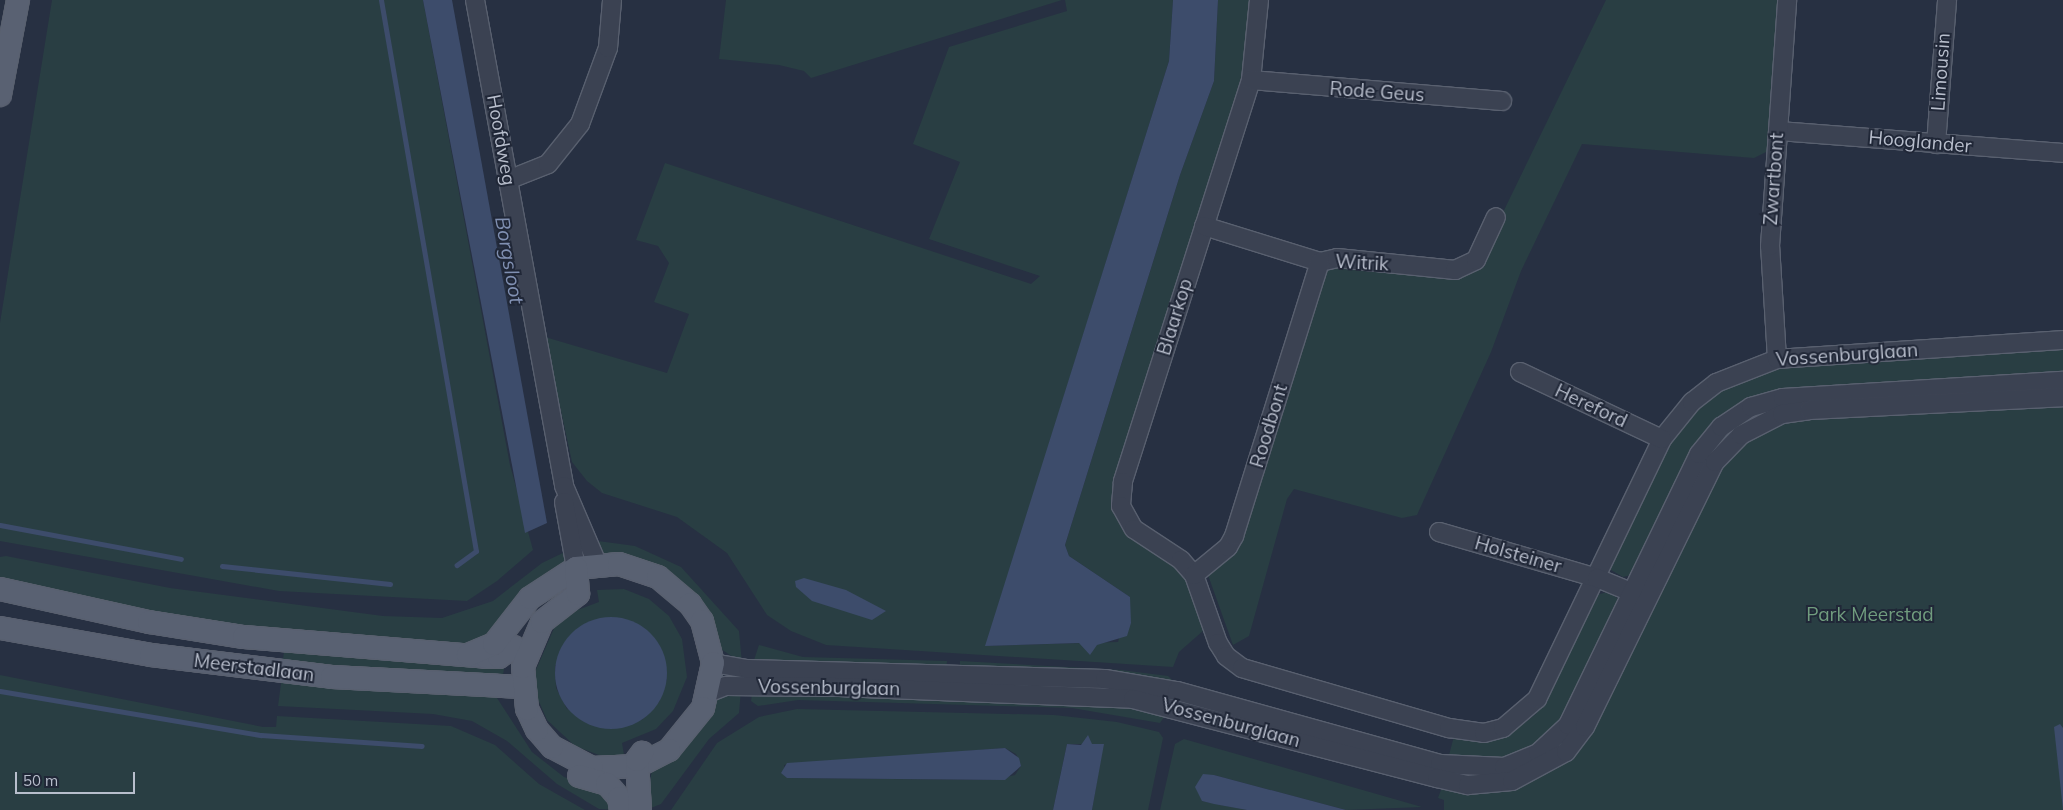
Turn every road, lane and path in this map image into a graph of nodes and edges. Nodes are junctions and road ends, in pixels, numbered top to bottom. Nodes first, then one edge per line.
1 (18, 0) edge
2 (475, 0) edge
3 (612, 0) edge
4 (1259, 0) edge
5 (1786, 0) edge
6 (1947, 0) edge
7 (1251, 80) junction
8 (0, 95) edge
9 (1502, 102) dead end
10 (1778, 131) junction
11 (1936, 144) junction
12 (2063, 153) edge
13 (508, 180) junction
14 (1496, 217) dead end
15 (1204, 226) junction
16 (1320, 262) junction
17 (2063, 340) edge
18 (1777, 359) junction
19 (1520, 372) dead end
20 (2063, 381) edge
21 (2063, 397) edge
22 (1662, 439) junction
23 (1439, 532) dead end
24 (584, 571) junction
25 (1194, 575) junction
26 (1597, 578) junction
27 (0, 589) edge
28 (1640, 596) junction
29 (1203, 604) joint
30 (0, 628) edge
31 (510, 639) junction
32 (706, 660) junction
33 (516, 686) junction
34 (710, 692) junction
35 (637, 766) junction
36 (621, 810) edge
37 (640, 810) edge

1 - 8 main road
2 - 13 street, Hoofdweg
3 - 13 street
4 - 7 street, Blaarkop
5 - 10 street, Zwartbont
6 - 11 street, Limousin
7 - 9 street, Rode Geus
7 - 15 street, Blaarkop
10 - 11 street, Hooglander
10 - 18 street, Zwartbont
11 - 12 street, Hooglander
13 - 24 street, Hoofdweg
14 - 16 street, Witrik
15 - 16 street, Witrik
15 - 25 street, Blaarkop
16 - 25 street, Roodbont
17 - 18 street, Vossenburglaan
18 - 22 street, Vossenburglaan
19 - 22 street, Hereford
20 - 28 street, Vossenburglaan
21 - 28 street, Vossenburglaan
22 - 26 street, Vossenburglaan
23 - 26 street, Holsteiner
24 - 31 main road
24 - 32 main road
24 - 33 main road
25 - 29 street, Blaarkop
26 - 28 street
26 - 29 street, Vossenburglaan
27 - 31 main road, Meerstadlaan
28 - 32 street, Vossenburglaan
28 - 34 street, Vossenburglaan
30 - 33 main road, Meerstadlaan
31 - 33 main road
32 - 34 main road
32 - 35 main road
33 - 35 main road
33 - 36 main road
34 - 35 main road
35 - 37 main road

